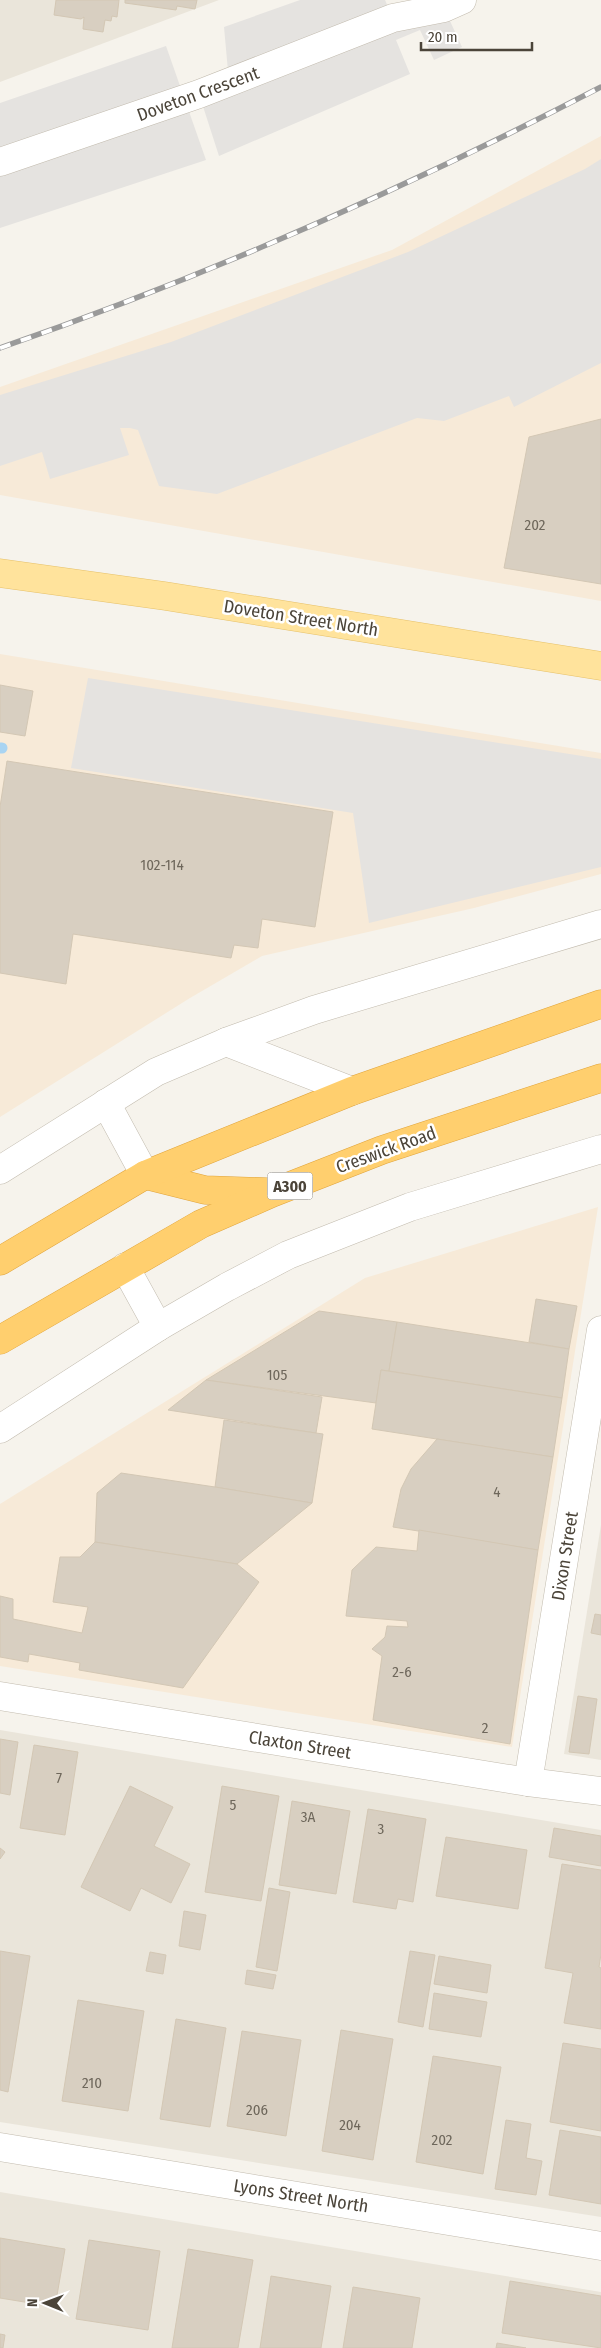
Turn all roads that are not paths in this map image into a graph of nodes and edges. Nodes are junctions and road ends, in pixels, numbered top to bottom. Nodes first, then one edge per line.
1 (418, 0) edge
2 (462, 0) edge
3 (393, 18) junction
4 (0, 162) edge
5 (0, 573) edge
6 (601, 666) edge
7 (601, 924) edge
8 (601, 1004) edge
9 (226, 1042) junction
10 (601, 1078) edge
11 (352, 1090) junction
12 (106, 1103) junction
13 (601, 1148) edge
14 (0, 1170) edge
15 (145, 1175) junction
16 (272, 1193) junction
17 (0, 1261) edge
18 (125, 1266) junction
19 (158, 1327) junction
20 (601, 1330) edge
21 (0, 1340) edge
22 (0, 1429) edge
23 (0, 1696) edge
24 (528, 1782) junction
25 (601, 1791) edge
26 (0, 2146) edge
27 (601, 2246) edge

1 - 3 street, Doveton Crescent
2 - 3 street, Doveton Crescent
3 - 4 street, Doveton Crescent
5 - 6 main road, Doveton Street North
7 - 9 street
8 - 11 highway
9 - 11 street
9 - 12 street
10 - 16 highway, Creswick Road / A300
11 - 15 highway
12 - 14 street
12 - 15 street
13 - 19 street
15 - 16 highway
15 - 17 highway
16 - 18 highway, Creswick Road / A300
18 - 19 street
18 - 21 highway, Creswick Road / A300
19 - 22 street
20 - 24 street, Dixon Street
23 - 24 street, Claxton Street
24 - 25 street, Claxton Street
26 - 27 street, Lyons Street North

